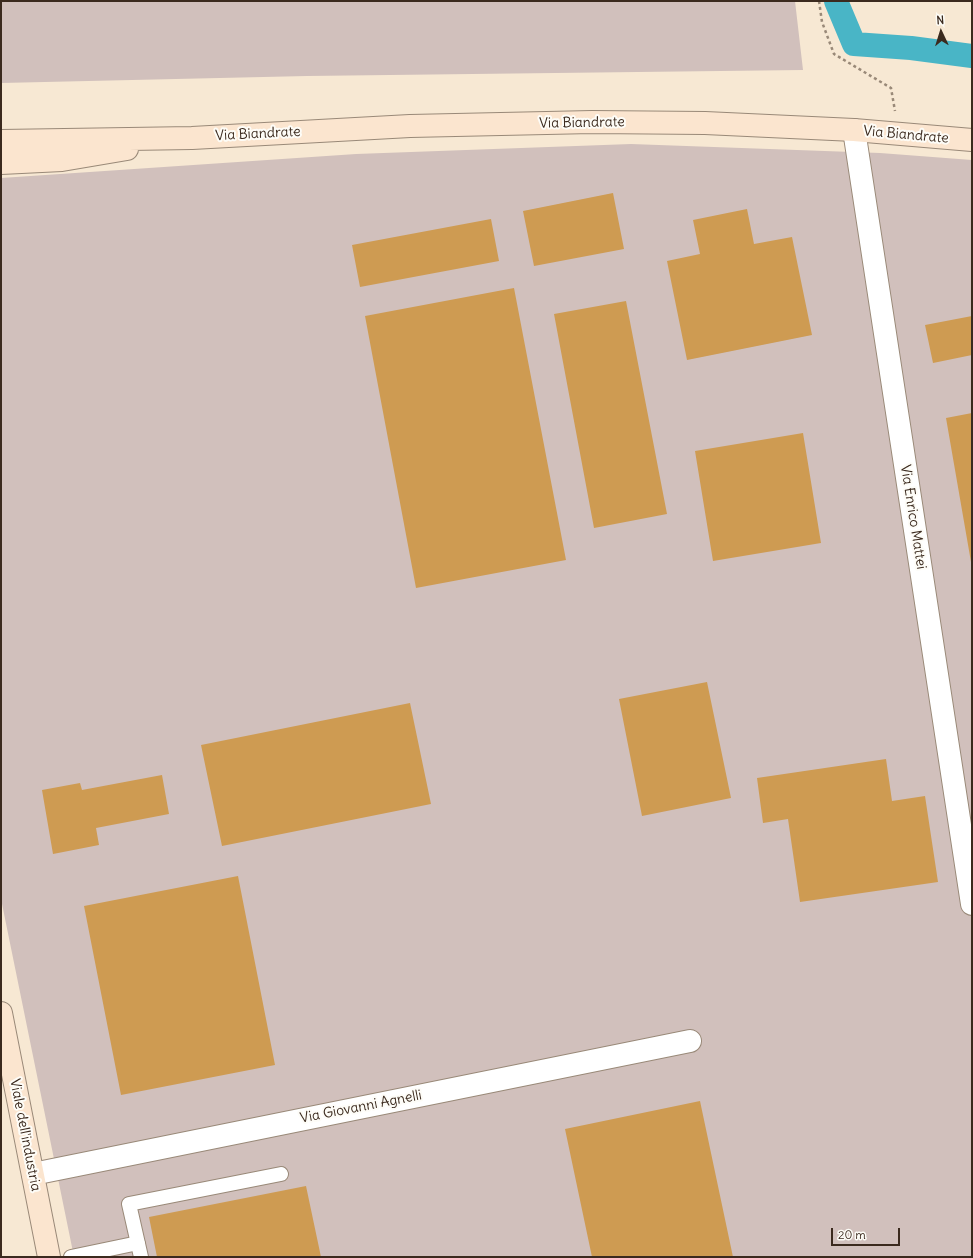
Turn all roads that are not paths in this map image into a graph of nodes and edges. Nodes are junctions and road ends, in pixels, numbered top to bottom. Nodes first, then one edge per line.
1 (854, 130) junction
2 (192, 138) junction
3 (972, 140) edge
4 (1, 141) edge
5 (1, 163) edge
6 (972, 904) edge
7 (1, 1013) edge
8 (690, 1041) dead end
9 (33, 1174) junction
10 (281, 1174) dead end
11 (139, 1250) edge
12 (49, 1257) edge
13 (71, 1257) edge

1 - 2 main road, Via Biandrate
1 - 3 main road, Via Biandrate
1 - 6 street, Via Enrico Mattei
2 - 4 main road, Via Biandrate
2 - 5 main road, Via Biandrate
7 - 9 main road, Viale dell'industria
8 - 9 street, Via Giovanni Agnelli
9 - 12 main road, Viale dell'industria
10 - 11 lane
11 - 13 lane

